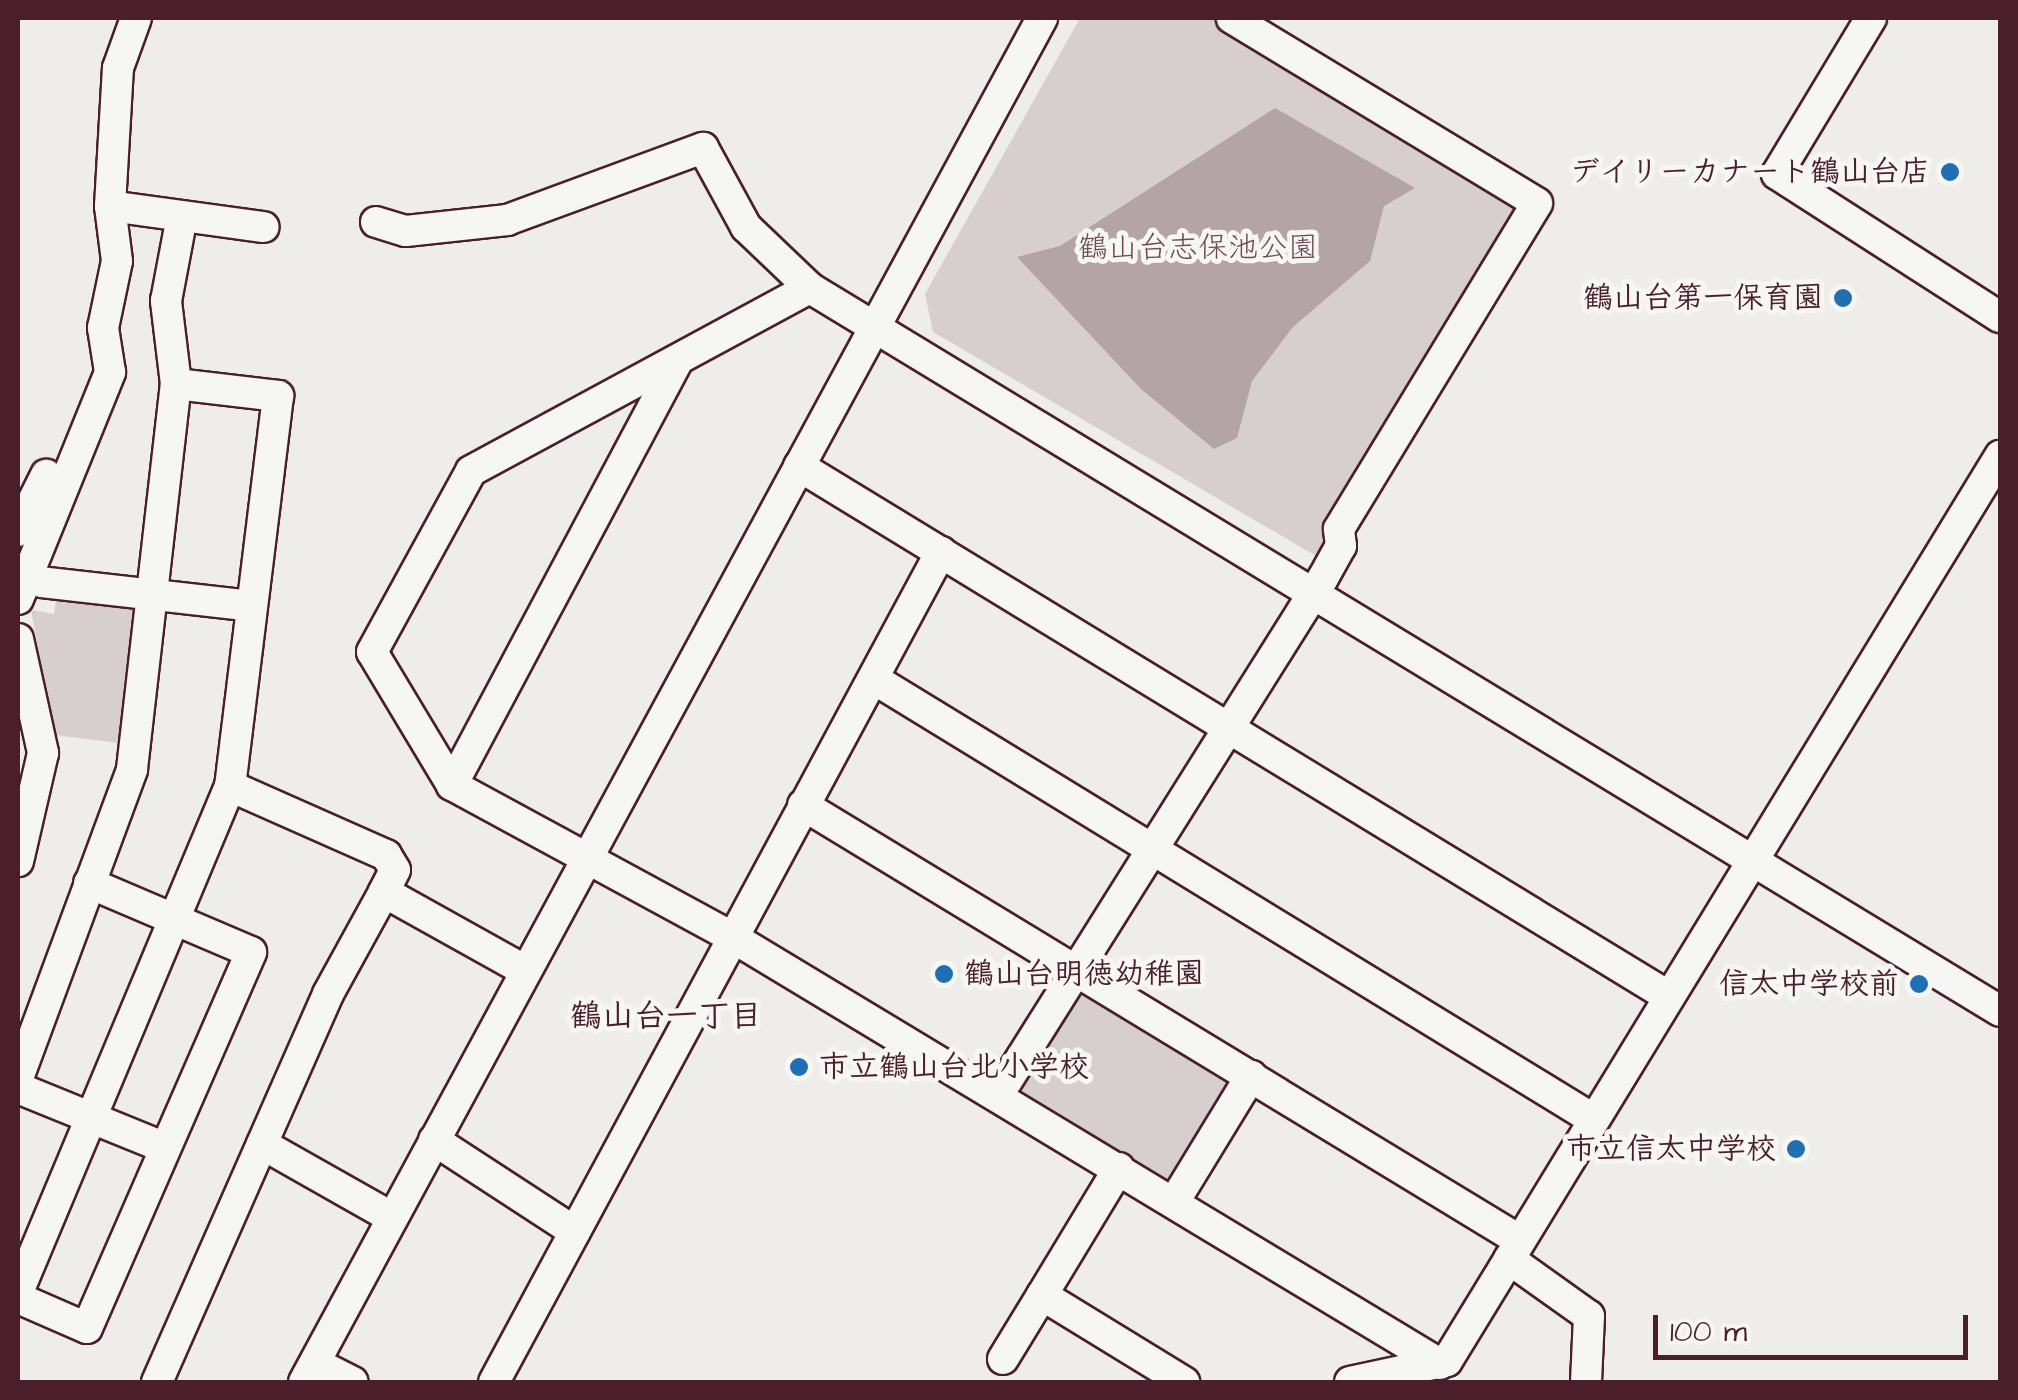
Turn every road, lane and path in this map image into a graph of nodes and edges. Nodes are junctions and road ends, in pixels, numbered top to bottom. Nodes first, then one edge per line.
1 (136, 18) edge
2 (1042, 18) edge
3 (1232, 18) edge
4 (1871, 18) edge
5 (110, 206) junction
6 (182, 216) junction
7 (376, 222) dead end
8 (264, 227) dead end
9 (810, 288) junction
10 (2000, 318) edge
11 (876, 325) junction
12 (678, 360) junction
13 (176, 384) junction
14 (2000, 456) edge
15 (800, 466) junction
16 (44, 476) edge
17 (18, 531) edge
18 (941, 552) junction
19 (25, 584) edge
20 (1308, 590) junction
21 (151, 596) junction
22 (252, 606) junction
23 (18, 639) edge
24 (874, 679) junction
25 (1224, 724) junction
26 (452, 785) junction
27 (230, 786) junction
28 (804, 805) junction
29 (1152, 847) junction
30 (589, 858) junction
31 (1753, 860) junction
32 (18, 861) edge
33 (88, 883) junction
34 (384, 892) junction
35 (175, 919) junction
36 (732, 938) junction
37 (526, 970) junction
38 (1075, 971) junction
39 (1668, 996) junction
40 (2000, 1011) edge
41 (1251, 1076) junction
42 (18, 1078) edge
43 (18, 1088) edge
44 (998, 1095) junction
45 (90, 1118) junction
46 (1593, 1118) junction
47 (434, 1140) junction
48 (262, 1144) junction
49 (163, 1148) junction
50 (1120, 1168) junction
51 (1174, 1202) junction
52 (393, 1218) junction
53 (574, 1232) junction
54 (1514, 1250) junction
55 (18, 1295) edge
56 (1042, 1296) junction
57 (1003, 1359) dead end
58 (1440, 1364) junction
59 (310, 1372) edge
60 (1579, 1379) edge
61 (157, 1382) edge
62 (353, 1382) edge
63 (494, 1382) edge
64 (1184, 1382) edge
65 (1350, 1382) edge

1 - 5 street
2 - 11 street
3 - 20 street
4 - 10 street
5 - 6 street
5 - 16 street
6 - 8 street
6 - 13 street
7 - 9 street
9 - 11 street
9 - 12 street
11 - 15 street
11 - 20 street
12 - 26 street
12 - 26 street
13 - 21 street
13 - 22 street
14 - 31 street
15 - 18 street
15 - 30 street
16 - 17 street
16 - 19 street
18 - 24 street
18 - 25 street
19 - 21 street
20 - 25 street
20 - 31 street
21 - 22 street
21 - 33 street
22 - 27 street
23 - 32 street
24 - 28 street
24 - 29 street
25 - 29 street
25 - 39 street
26 - 30 street
27 - 34 street
27 - 35 street
28 - 36 street
28 - 38 street
29 - 38 street
29 - 46 street
30 - 36 street
30 - 37 street
31 - 39 street
31 - 40 street
33 - 35 street
33 - 42 street
34 - 37 street
34 - 48 street
35 - 45 street
35 - 49 street
36 - 44 street
36 - 53 street
37 - 47 street
38 - 41 street
38 - 44 street
39 - 46 street
41 - 51 street
41 - 54 street
43 - 45 street
44 - 50 street
45 - 49 street
45 - 55 street
46 - 54 street
47 - 52 street
47 - 53 street
48 - 52 street
48 - 61 street
49 - 55 street
50 - 51 street
50 - 56 street
51 - 58 street
52 - 59 street
53 - 63 street
54 - 58 street
54 - 60 street
56 - 57 street
56 - 64 street
58 - 65 street
59 - 62 street

